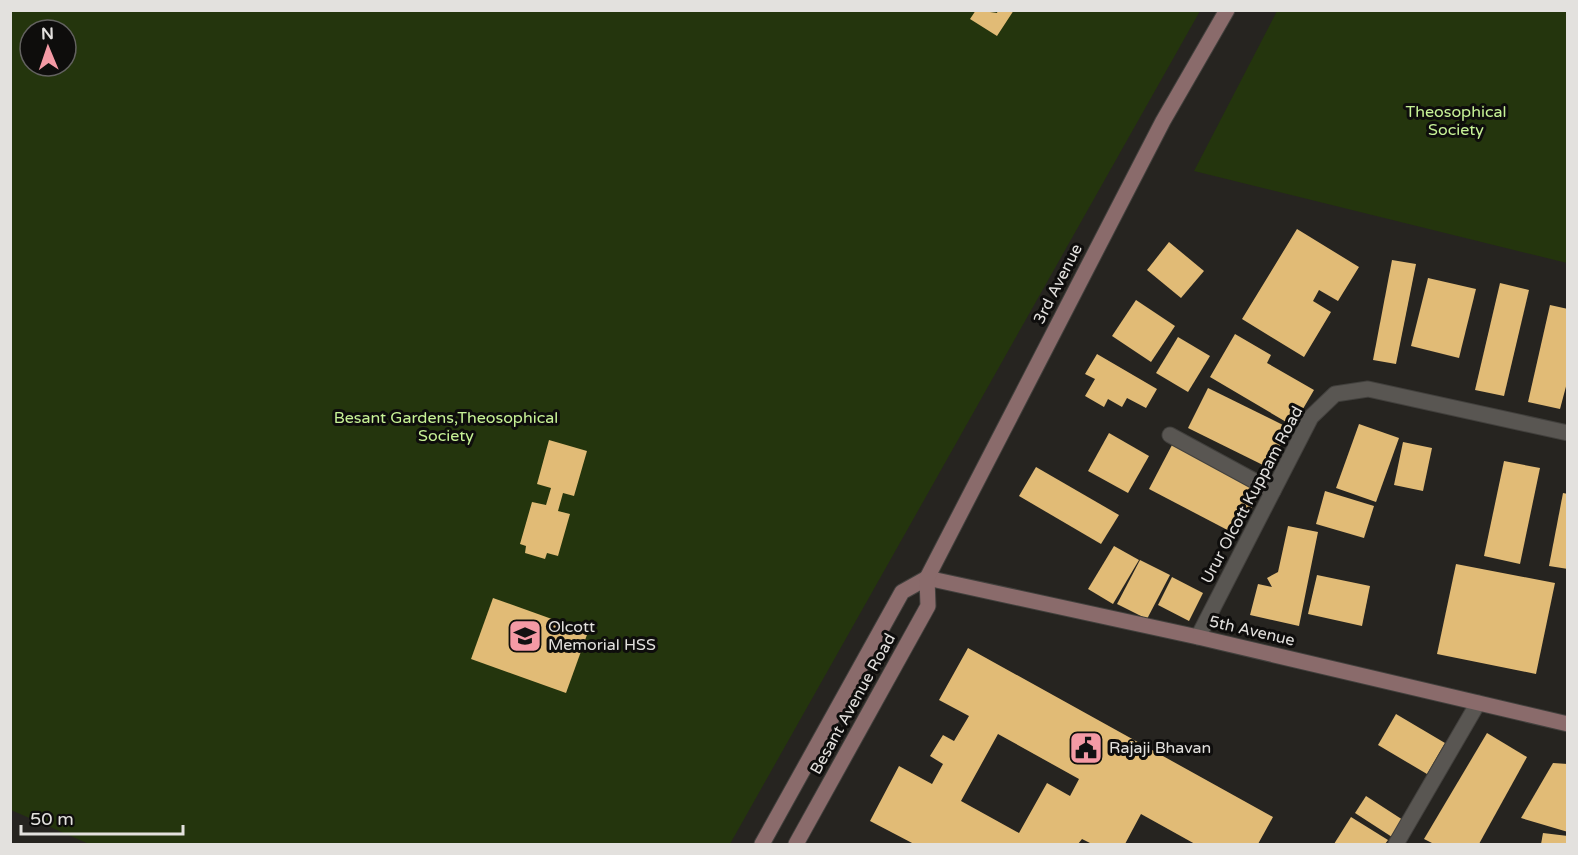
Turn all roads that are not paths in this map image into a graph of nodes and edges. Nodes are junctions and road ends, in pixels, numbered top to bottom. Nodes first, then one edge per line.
1 (1227, 10) edge
2 (1568, 433) edge
3 (1170, 435) dead end
4 (1273, 491) junction
5 (927, 578) junction
6 (1198, 637) junction
7 (1478, 703) junction
8 (1568, 724) edge
9 (762, 844) edge
10 (796, 844) edge
11 (1396, 844) edge

1 - 5 main road, 3rd Avenue
2 - 4 street, Urur Olcott Kuppam Road
3 - 4 street
4 - 6 street, Urur Olcott Kuppam Road
5 - 6 main road, 5th Avenue
5 - 9 main road
5 - 10 main road, Besant Avenue Road
6 - 7 main road, 5th Avenue
7 - 8 main road, 5th Avenue
7 - 11 street

